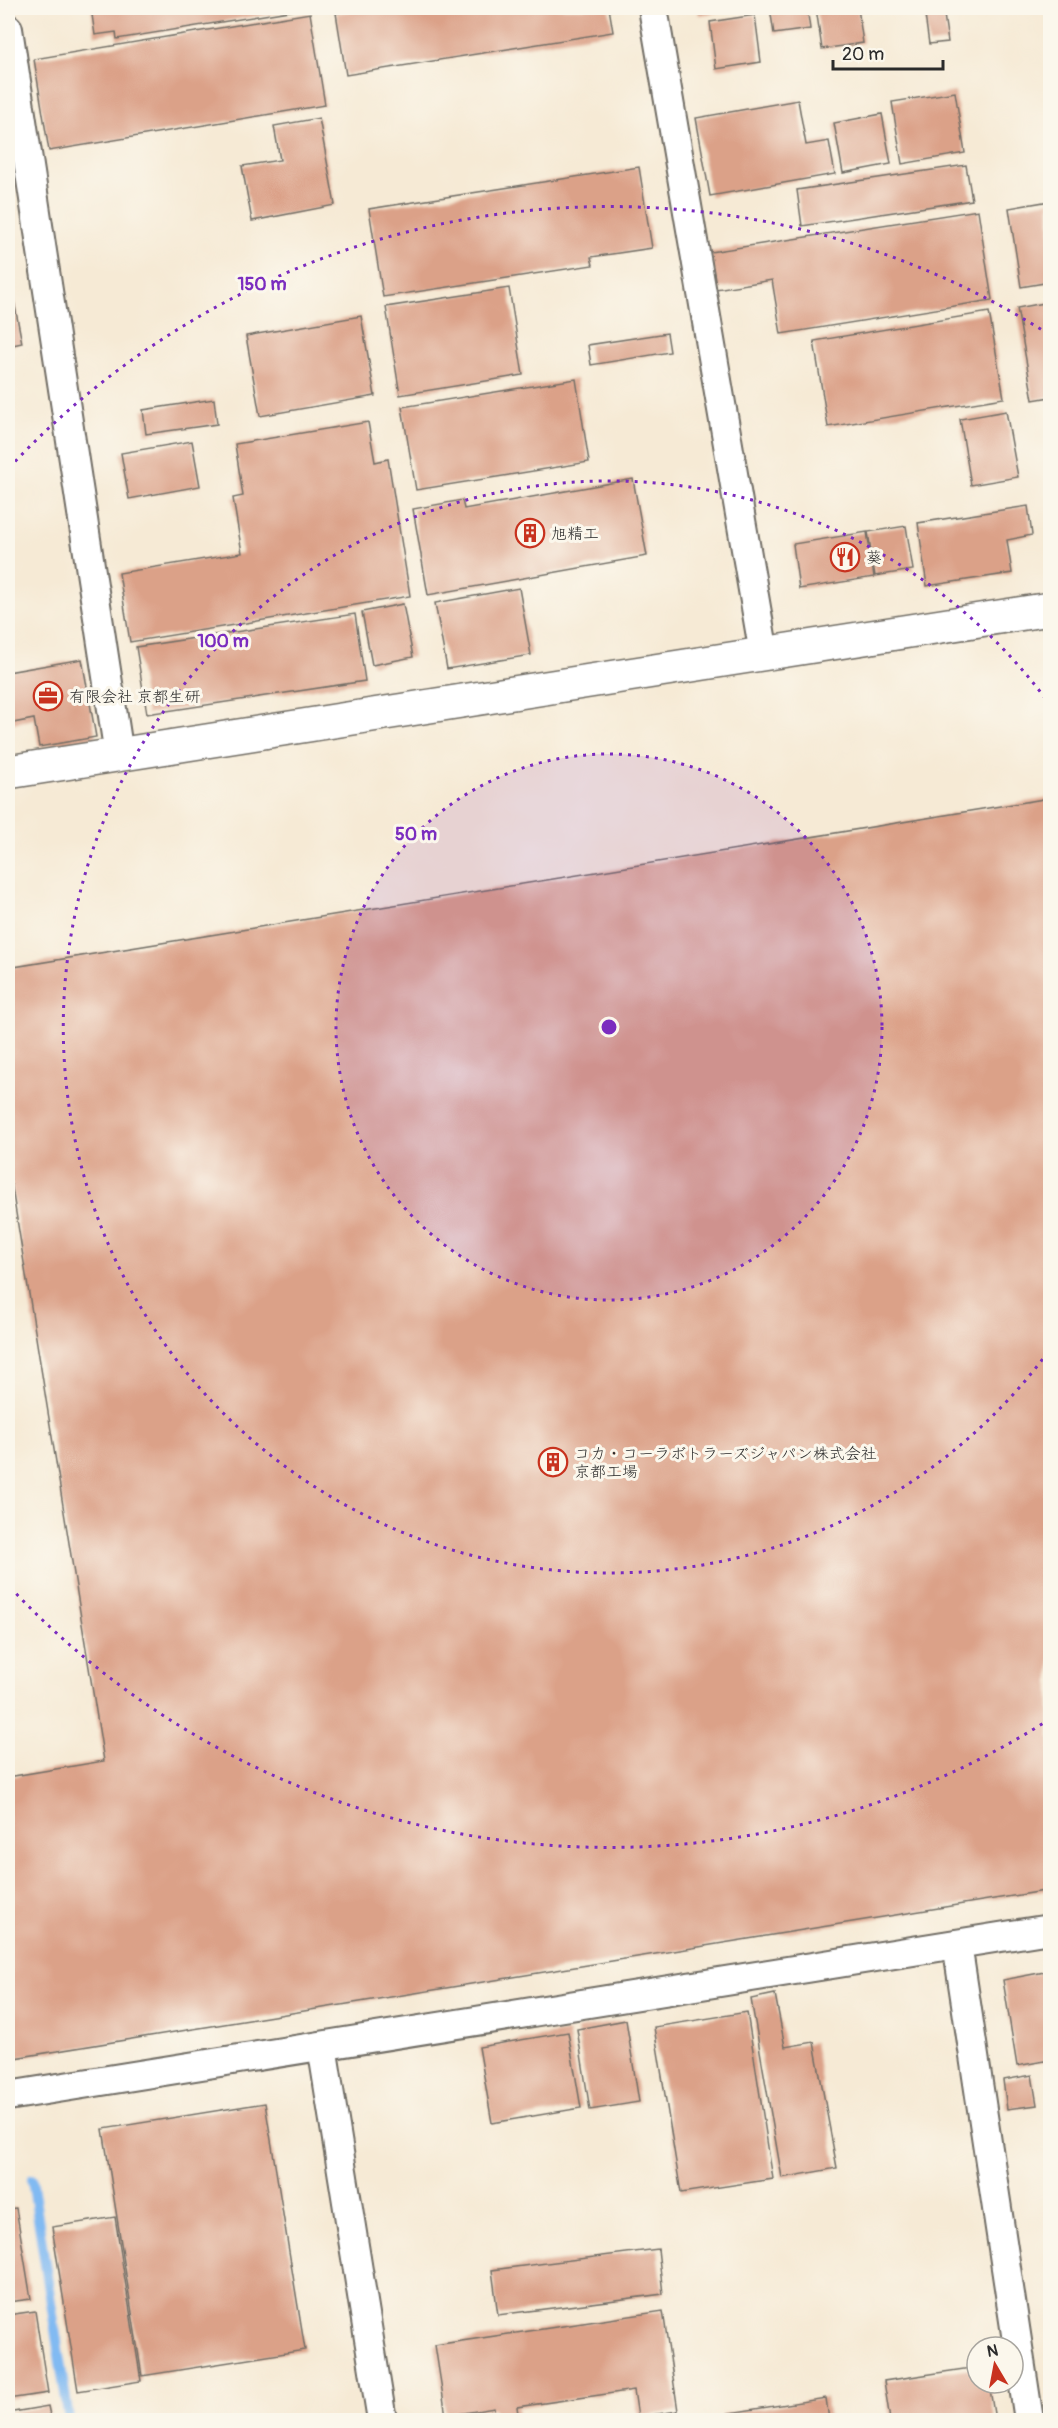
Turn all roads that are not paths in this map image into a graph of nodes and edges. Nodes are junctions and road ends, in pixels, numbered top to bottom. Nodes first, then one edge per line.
1 (653, 8) edge
2 (8, 29) edge
3 (1050, 609) edge
4 (764, 654) junction
5 (119, 755) junction
6 (8, 772) edge
7 (1050, 1929) edge
8 (957, 1944) junction
9 (322, 2046) junction
10 (8, 2096) edge
11 (382, 2421) edge
12 (1029, 2421) edge

1 - 4 street
2 - 5 street
3 - 4 street
4 - 5 street
5 - 6 street
7 - 8 street
8 - 9 street
8 - 12 street
9 - 10 street
9 - 11 street

